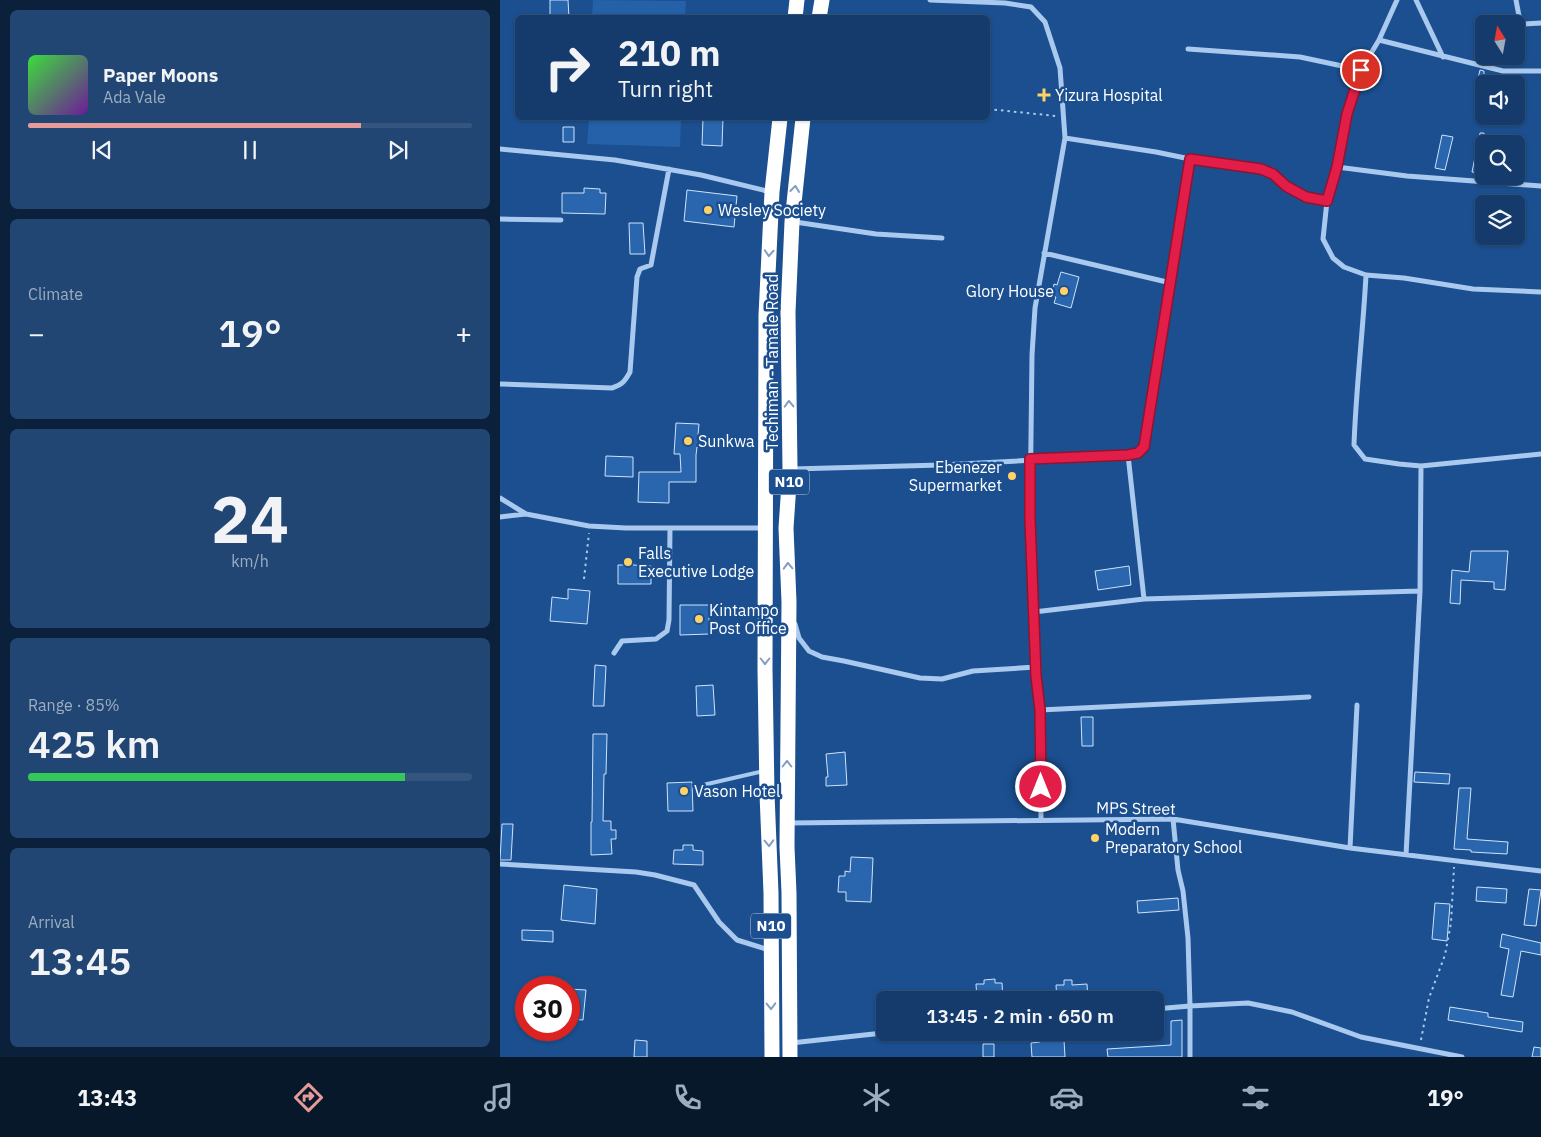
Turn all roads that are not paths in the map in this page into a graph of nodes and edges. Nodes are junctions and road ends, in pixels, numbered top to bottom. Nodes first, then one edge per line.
1 (797, 0) edge
2 (822, 0) edge
3 (930, 0) edge
4 (1397, 0) edge
5 (1416, 0) edge
6 (1516, 0) edge
7 (795, 15) edge
8 (820, 15) edge
9 (1541, 23) edge
10 (1379, 40) junction
11 (1188, 49) dead end
12 (1443, 57) junction
13 (1361, 70) junction
14 (1541, 72) edge
15 (780, 120) edge
16 (803, 120) edge
17 (1065, 138) junction
18 (500, 149) edge
19 (1190, 159) junction
20 (1337, 167) junction
21 (669, 169) junction
22 (1541, 186) edge
23 (772, 192) junction
24 (1327, 201) junction
25 (500, 219) edge
26 (561, 220) dead end
27 (792, 222) junction
28 (942, 238) dead end
29 (1044, 253) junction
30 (1366, 275) junction
31 (1171, 283) junction
32 (1541, 292) edge
33 (500, 384) edge
34 (1541, 454) edge
35 (1128, 455) junction
36 (1030, 459) junction
37 (1421, 466) junction
38 (790, 469) junction
39 (500, 498) edge
40 (526, 514) junction
41 (500, 517) edge
42 (670, 528) junction
43 (765, 528) junction
44 (786, 528) junction
45 (1420, 591) junction
46 (1144, 599) junction
47 (789, 602) junction
48 (1034, 612) junction
49 (614, 653) dead end
50 (1036, 667) junction
51 (1309, 697) dead end
52 (1358, 705) dead end
53 (1040, 710) junction
54 (767, 771) junction
55 (703, 785) dead end
56 (1173, 819) junction
57 (1041, 820) junction
58 (788, 823) junction
59 (1350, 848) junction
60 (1406, 855) junction
61 (500, 864) edge
62 (1541, 871) edge
63 (770, 951) junction
64 (1190, 1006) junction
65 (1164, 1008) edge
66 (876, 1035) edge
67 (790, 1050) edge
68 (772, 1057) edge
69 (1190, 1057) edge
70 (1462, 1057) edge

1 - 7 highway
2 - 8 highway
3 - 17 street
4 - 10 street
5 - 12 street
6 - 9 street
10 - 12 street
10 - 13 street
11 - 13 street
12 - 14 street
13 - 20 street
15 - 23 highway, Techiman - Tamale Road / N10
27 -> 16 highway, Techiman - Tamale Road / N10
17 - 19 street
17 - 29 street
18 - 21 street
19 - 24 street
19 - 31 street
20 - 22 street
20 - 24 street
21 - 23 street
21 - 33 street
23 -> 43 highway, Techiman - Tamale Road / N10
24 - 30 street
25 - 26 street
27 - 28 street
38 -> 27 highway, Techiman - Tamale Road / N10
29 - 31 street
29 - 36 street
30 - 32 street
30 - 37 street
31 - 35 street
34 - 37 street
35 - 36 street
35 - 46 street
36 - 38 street
36 - 48 street
37 - 45 street
38 - 44 highway, Techiman - Tamale Road / N10
39 - 40 street
40 - 41 street
40 - 42 street
42 - 43 street
42 - 49 street
43 - 44 highway
43 -> 54 highway, Techiman - Tamale Road / N10
47 -> 44 highway, Techiman - Tamale Road / N10
45 - 46 street
45 - 60 street
46 - 48 street
47 - 50 street
58 -> 47 highway, Techiman - Tamale Road / N10
48 - 50 street
50 - 53 street
51 - 53 street
52 - 59 street
53 - 57 street
54 - 55 lane
54 -> 63 highway, Techiman - Tamale Road / N10
56 - 57 street, MPS Street
56 - 59 street, MPS Street
56 - 64 street
57 - 58 street, MPS Street
58 - 67 highway, Techiman - Tamale Road / N10
59 - 60 street, MPS Street
60 - 62 street, MPS Street
61 - 63 street
63 -> 68 highway, Techiman - Tamale Road / N10
64 - 65 street
64 - 69 street
64 - 70 street
66 - 67 street

